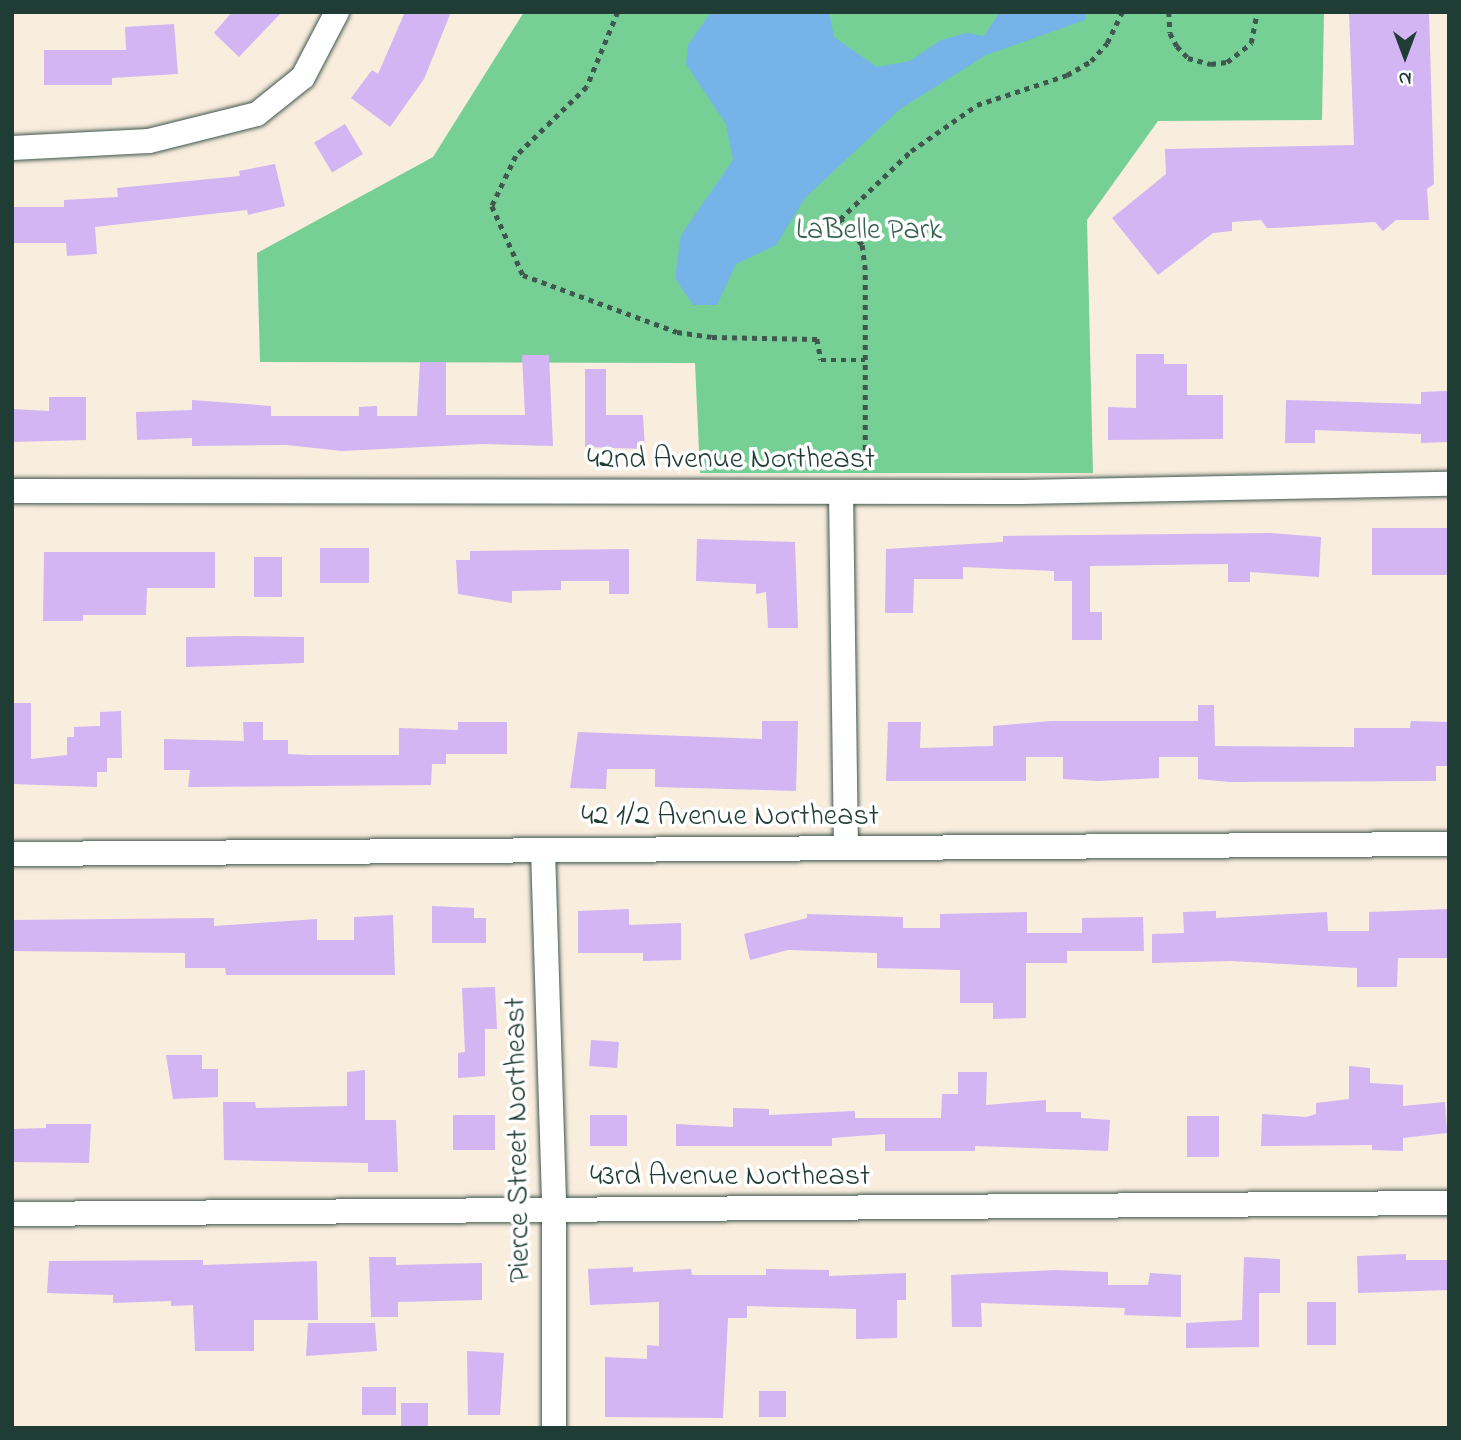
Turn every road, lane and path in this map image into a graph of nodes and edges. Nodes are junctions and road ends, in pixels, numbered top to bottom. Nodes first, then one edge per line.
1 (337, 12) edge
2 (618, 12) edge
3 (1122, 12) edge
4 (1169, 12) edge
5 (1257, 12) edge
6 (12, 148) edge
7 (866, 360) junction
8 (1449, 484) edge
9 (12, 491) edge
10 (853, 492) junction
11 (1449, 844) edge
12 (846, 848) junction
13 (543, 850) junction
14 (12, 853) edge
15 (1449, 1203) edge
16 (554, 1210) junction
17 (12, 1214) edge
18 (554, 1428) edge

1 - 6 street
2 - 7 path
3 - 7 path
4 - 5 path
7 - 10 path
8 - 10 street, 42nd Avenue Northeast
9 - 10 street, 42nd Avenue Northeast
10 - 12 street
11 - 12 street, 42 1/2 Avenue Northeast
12 - 13 street, 42 1/2 Avenue Northeast
13 - 14 street, 42 1/2 Avenue Northeast
13 - 16 street, Pierce Street Northeast
15 - 16 street, 43rd Avenue Northeast
16 - 17 street, 43rd Avenue Northeast
16 - 18 street, Pierce Street Northeast

